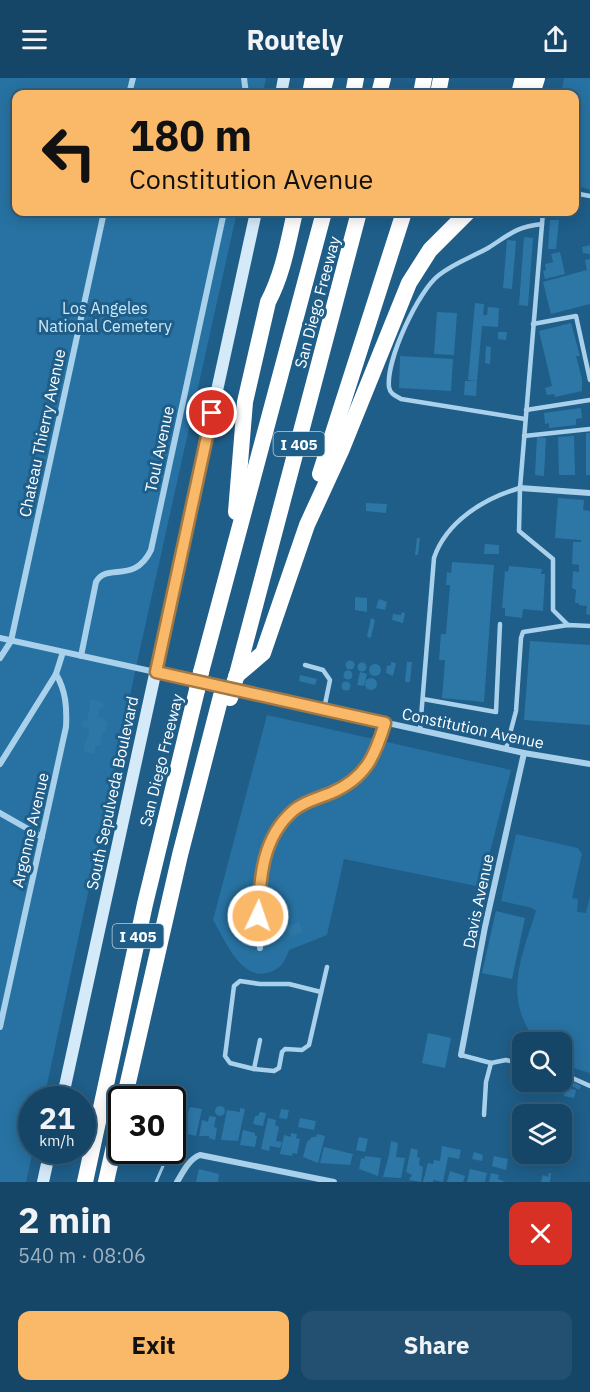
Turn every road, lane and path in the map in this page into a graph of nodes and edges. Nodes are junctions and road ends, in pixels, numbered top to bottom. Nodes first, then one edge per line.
1 (103, 216) edge
2 (223, 216) edge
3 (255, 216) edge
4 (283, 216) edge
5 (294, 216) edge
6 (323, 216) edge
7 (349, 216) edge
8 (358, 216) edge
9 (403, 216) edge
10 (464, 216) edge
11 (543, 216) edge
12 (542, 224) junction
13 (268, 302) junction
14 (533, 324) junction
15 (590, 380) edge
16 (590, 400) edge
17 (526, 410) junction
18 (525, 420) junction
19 (590, 429) edge
20 (524, 436) junction
21 (520, 488) junction
22 (590, 493) edge
23 (307, 525) junction
24 (232, 557) junction
25 (500, 624) dead end
26 (568, 625) junction
27 (590, 626) edge
28 (0, 638) edge
29 (11, 641) junction
30 (63, 652) junction
31 (81, 656) junction
32 (0, 658) edge
33 (305, 665) dead end
34 (156, 672) junction
35 (56, 674) junction
36 (232, 678) junction
37 (226, 697) junction
38 (423, 699) junction
39 (324, 709) junction
40 (385, 723) junction
41 (420, 730) junction
42 (506, 749) junction
43 (524, 753) junction
44 (0, 764) edge
45 (590, 764) edge
46 (0, 813) edge
47 (42, 837) junction
48 (260, 948) dead end
49 (327, 967) dead end
50 (321, 992) junction
51 (1, 1015) edge
52 (0, 1027) edge
53 (260, 1040) dead end
54 (461, 1055) joint
55 (512, 1062) edge
56 (491, 1063) junction
57 (254, 1070) junction
58 (572, 1078) edge
59 (65, 1086) edge
60 (127, 1086) edge
61 (138, 1086) edge
62 (590, 1086) edge
63 (484, 1115) dead end
64 (47, 1164) edge
65 (110, 1164) edge
66 (120, 1164) edge
67 (44, 1182) edge
68 (84, 1182) edge
69 (106, 1182) edge
70 (116, 1182) edge
71 (177, 1182) edge
72 (334, 1182) edge

1 - 29 street, Chateau Thierry Avenue
2 - 31 street, Toul Avenue
3 - 34 main road, South Sepulveda Boulevard
4 - 13 highway
5 - 13 highway
6 - 24 highway, San Diego Freeway / I 405
7 - 36 highway
8 - 36 highway, San Diego Freeway / I 405
9 - 23 highway
10 - 23 highway
11 - 12 lane
12 - 14 lane
12 - 18 lane
13 - 24 highway
14 - 15 lane
14 - 17 lane
16 - 17 lane
17 - 18 lane
18 - 20 lane
19 - 20 lane
20 - 21 lane
21 - 22 street
21 - 26 lane
21 - 38 lane
23 - 36 highway
24 - 68 highway, San Diego Freeway / I 405, bridge
25 - 38 lane
26 - 27 lane
26 - 42 lane
28 - 29 street, Constitution Avenue
29 - 30 street, Constitution Avenue
29 - 32 street, Chateau Thierry Avenue
30 - 31 street, Constitution Avenue
30 - 35 street
31 - 34 street, Constitution Avenue
33 - 39 lane
34 - 39 street, Constitution Avenue
34 - 59 main road, South Sepulveda Boulevard
35 - 44 street
35 - 47 street, Argonne Avenue
36 - 37 highway, San Diego Freeway / I 405, bridge
37 - 60 highway
37 - 61 highway, San Diego Freeway / I 405
38 - 41 lane
39 - 40 street, Constitution Avenue
40 - 41 street, Constitution Avenue
40 - 48 street
41 - 42 street, Constitution Avenue
42 - 43 street, Constitution Avenue
43 - 45 street, Constitution Avenue
43 - 54 street, Davis Avenue
46 - 47 street
47 - 51 street, Argonne Avenue
49 - 50 lane
50 - 57 lane
50 - 57 lane
51 - 52 street, Argonne Avenue
53 - 57 lane
54 - 56 lane
55 - 56 lane
56 - 63 lane
58 - 62 lane
64 - 67 main road
65 - 69 highway
66 - 70 highway
71 - 72 street

